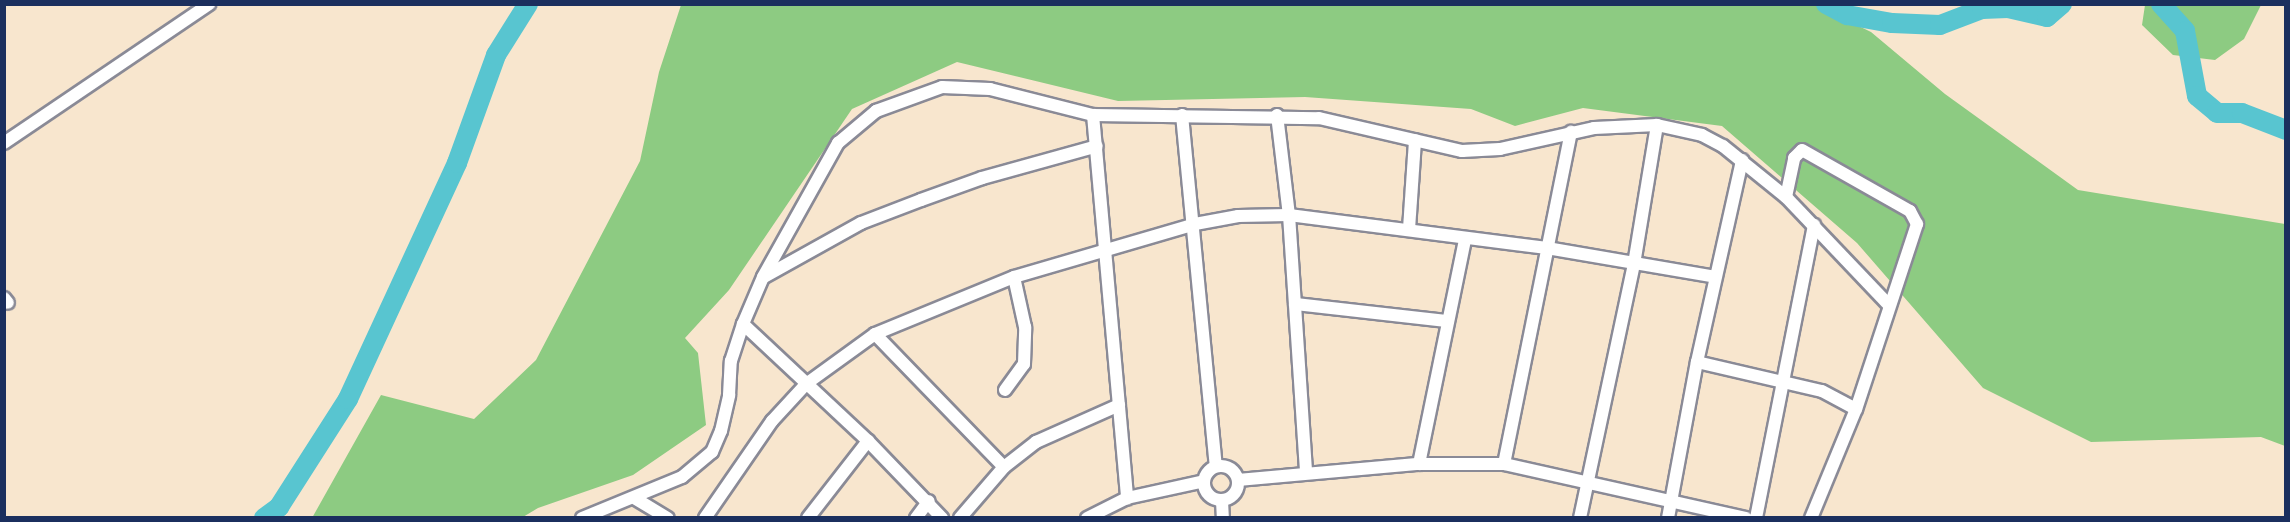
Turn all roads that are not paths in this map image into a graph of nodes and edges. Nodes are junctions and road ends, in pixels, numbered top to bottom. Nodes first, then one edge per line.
1 (209, 4) edge
2 (1093, 115) junction
3 (1182, 115) junction
4 (1277, 115) junction
5 (1657, 125) junction
6 (1570, 132) junction
7 (1415, 140) junction
8 (4, 143) edge
9 (1097, 146) junction
10 (1742, 160) junction
11 (1786, 197) junction
12 (1289, 215) junction
13 (1195, 224) junction
14 (1814, 225) junction
15 (1409, 229) junction
16 (1465, 240) junction
17 (1547, 249) junction
18 (1106, 251) junction
19 (1634, 264) junction
20 (762, 277) junction
21 (1014, 277) junction
22 (1716, 277) junction
23 (1295, 304) junction
24 (1889, 305) junction
25 (1447, 321) junction
26 (743, 324) junction
27 (875, 334) junction
28 (1697, 362) junction
29 (1783, 381) junction
30 (806, 384) junction
31 (1005, 390) dead end
32 (1119, 405) junction
33 (1856, 409) junction
34 (868, 441) junction
35 (1419, 464) junction
36 (1504, 464) junction
37 (1216, 466) junction
38 (1004, 467) junction
39 (1306, 471) junction
40 (1238, 480) junction
41 (1204, 481) junction
42 (1587, 482) junction
43 (1127, 498) junction
44 (636, 499) junction
45 (929, 501) junction
46 (1222, 501) junction
47 (1672, 501) junction
48 (588, 516) edge
49 (668, 518) edge
50 (705, 518) edge
51 (808, 518) edge
52 (916, 518) edge
53 (942, 518) edge
54 (960, 518) edge
55 (1087, 518) edge
56 (1223, 518) edge
57 (1580, 518) edge
58 (1668, 518) edge
59 (1746, 518) edge
60 (1756, 518) edge
61 (1811, 518) edge

1 - 8 street
2 - 3 street
2 - 9 street
2 - 20 street
3 - 4 street
3 - 13 street
4 - 7 street
4 - 12 street
5 - 6 street
5 - 10 street
5 - 19 street
6 - 7 street
6 - 17 street
7 - 15 street
9 - 18 street
9 - 20 street
10 - 11 street
10 - 22 street
11 - 14 street
11 - 24 street
12 - 13 street
12 - 15 street
12 - 23 street
13 - 18 street
13 - 37 street
14 - 24 street
14 - 29 street
15 - 16 street
16 - 17 street
16 - 25 street
17 - 19 street
17 - 36 street
18 - 21 street
18 - 32 street
19 - 22 street
19 - 42 street
20 - 26 street
21 - 27 street
21 - 31 street
22 - 28 street
23 - 25 street
23 - 39 street
24 - 33 street
25 - 35 street
26 - 30 street
26 - 44 street
27 - 30 street
27 - 38 street
28 - 29 street
28 - 47 street
29 - 33 street
29 - 60 street
30 - 34 street
30 - 50 street
32 - 38 street
32 - 43 street
33 - 61 street
34 - 45 street
34 - 51 street
35 - 36 street
35 - 39 street
36 - 42 street
37 - 40 street
37 - 41 street
38 - 54 street
39 - 40 street
40 - 46 street
41 - 43 street
41 - 46 street
42 - 47 street
42 - 57 street
43 - 55 street
44 - 48 street
44 - 49 street
45 - 52 street
45 - 53 street
46 - 56 street
47 - 58 street
47 - 59 street

